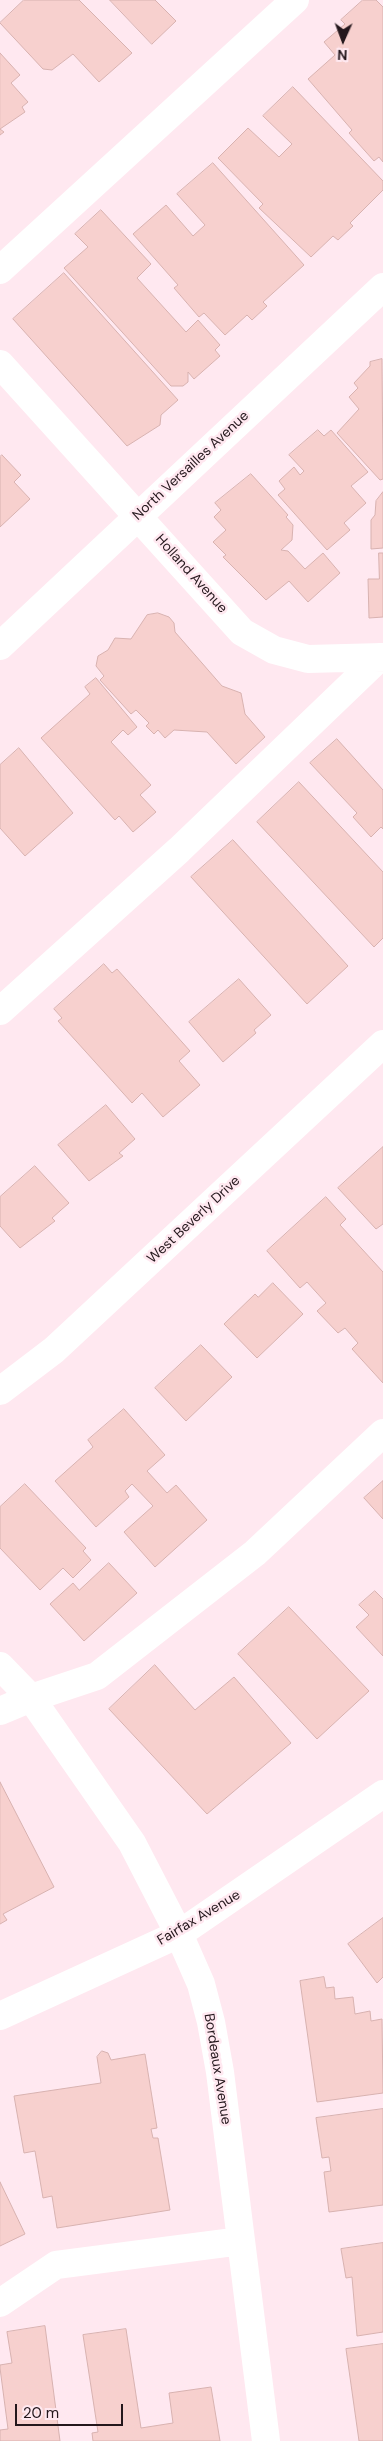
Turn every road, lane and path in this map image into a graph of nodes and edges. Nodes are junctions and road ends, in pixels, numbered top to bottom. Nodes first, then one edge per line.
1 (295, 0) edge
2 (0, 270) edge
3 (383, 287) edge
4 (0, 364) edge
5 (138, 516) junction
6 (0, 646) edge
7 (382, 657) edge
8 (0, 1011) edge
9 (383, 1044) edge
10 (0, 1391) edge
11 (383, 1433) edge
12 (0, 1666) edge
13 (31, 1698) junction
14 (0, 1712) edge
15 (383, 1794) edge
16 (179, 1934) junction
17 (0, 2016) edge
18 (241, 2241) junction
19 (0, 2303) edge
20 (266, 2441) edge

1 - 2 street
3 - 5 street, North Versailles Avenue
4 - 5 street, Holland Avenue
5 - 6 street, North Versailles Avenue
5 - 7 street, Holland Avenue
7 - 8 street
9 - 10 street, West Beverly Drive
11 - 13 street
12 - 13 street, Bordeaux Avenue
13 - 14 street
13 - 16 street, Bordeaux Avenue
15 - 16 street, Fairfax Avenue
16 - 17 street, Fairfax Avenue
16 - 18 street, Bordeaux Avenue
18 - 19 street
18 - 20 street, Bordeaux Avenue

